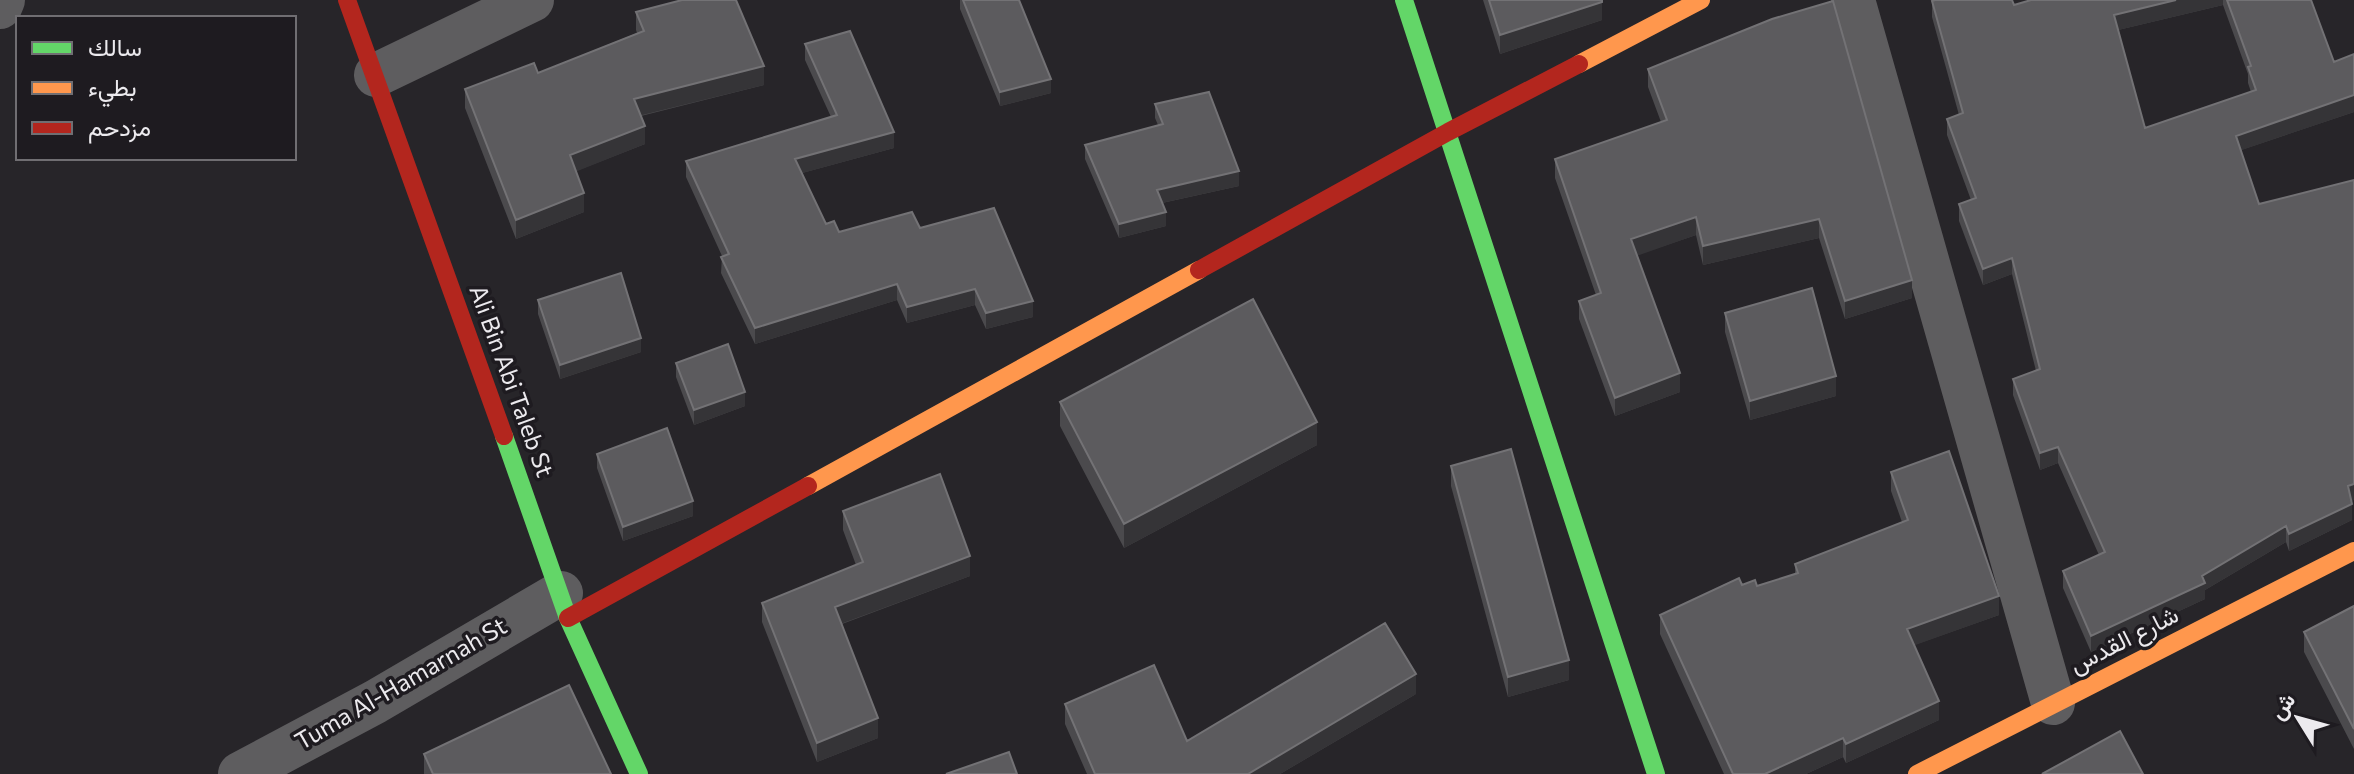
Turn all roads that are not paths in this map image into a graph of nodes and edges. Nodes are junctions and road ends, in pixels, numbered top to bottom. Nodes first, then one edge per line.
1 (3, 0) edge
2 (347, 0) edge
3 (532, 0) edge
4 (1404, 0) edge
5 (1701, 0) edge
6 (1853, 0) edge
7 (0, 7) edge
8 (376, 75) junction
9 (1448, 132) junction
10 (2354, 551) edge
11 (565, 605) junction
12 (2053, 703) junction
13 (240, 774) edge
14 (639, 774) edge
15 (1656, 774) edge
16 (1917, 774) edge

1 - 7 street
2 - 8 street, Ali Bin Abi Taleb St
3 - 8 street
4 - 9 street
5 - 9 street
6 - 12 street
8 - 11 street, Ali Bin Abi Taleb St
9 - 11 street
9 - 15 street
10 - 12 street, شارع القدس
11 - 13 street, Tuma Al-Hamarnah St
11 - 14 street, Ali Bin Abi Taleb St
12 - 16 street, شارع القدس

